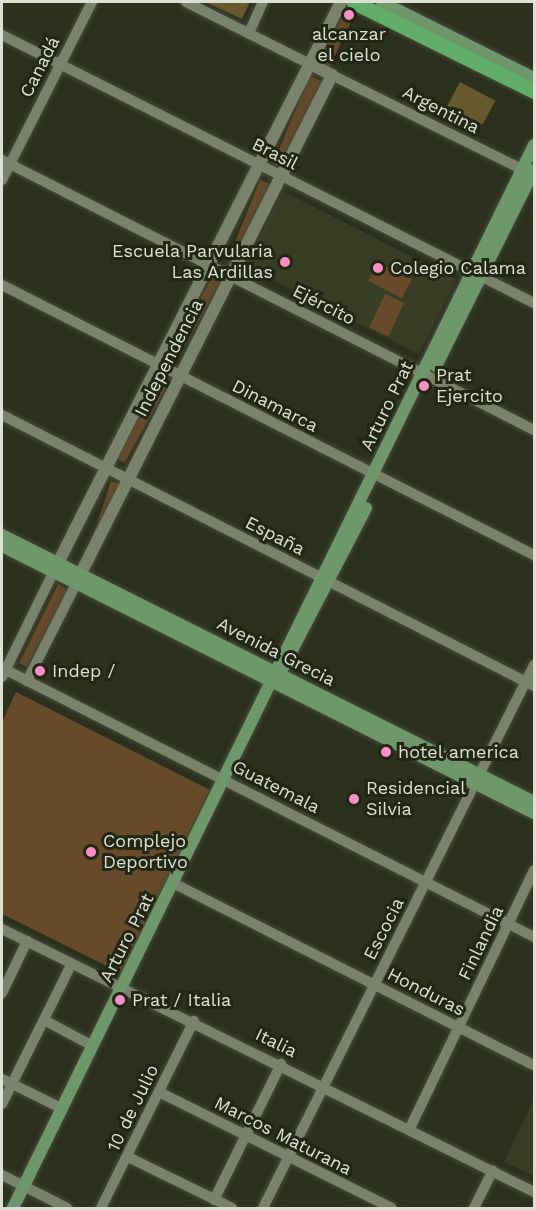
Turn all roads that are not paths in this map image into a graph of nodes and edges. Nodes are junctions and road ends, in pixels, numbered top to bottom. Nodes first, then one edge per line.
1 (92, 2) edge
2 (186, 2) edge
3 (263, 2) edge
4 (341, 2) edge
5 (354, 2) edge
6 (382, 2) edge
7 (249, 33) junction
8 (2, 35) edge
9 (60, 64) junction
10 (310, 64) junction
11 (332, 75) junction
12 (534, 78) edge
13 (534, 91) edge
14 (534, 145) edge
15 (6, 162) edge
16 (259, 165) junction
17 (531, 172) edge
18 (281, 176) junction
19 (2, 180) edge
20 (208, 265) junction
21 (477, 274) junction
22 (230, 276) junction
23 (2, 285) edge
24 (534, 303) edge
25 (158, 365) junction
26 (180, 376) junction
27 (427, 376) junction
28 (2, 415) edge
29 (534, 430) edge
30 (106, 468) junction
31 (377, 476) junction
32 (128, 479) junction
33 (2, 535) edge
34 (2, 546) edge
35 (534, 555) edge
36 (56, 568) junction
37 (78, 580) junction
38 (326, 580) junction
39 (534, 665) edge
40 (3, 671) edge
41 (276, 677) junction
42 (27, 681) junction
43 (531, 684) edge
44 (477, 779) junction
45 (225, 780) junction
46 (534, 802) edge
47 (534, 813) edge
48 (534, 870) edge
49 (426, 882) junction
50 (175, 884) junction
51 (509, 924) junction
52 (2, 929) edge
53 (534, 937) edge
54 (27, 941) junction
55 (72, 963) junction
56 (374, 984) junction
57 (123, 987) junction
58 (2, 993) edge
59 (44, 1020) junction
60 (194, 1021) junction
61 (459, 1027) junction
62 (93, 1046) junction
63 (281, 1064) junction
64 (534, 1065) edge
65 (7, 1081) edge
66 (324, 1085) junction
67 (159, 1092) junction
68 (2, 1104) edge
69 (63, 1109) junction
70 (410, 1128) junction
71 (245, 1136) junction
72 (128, 1157) junction
73 (288, 1157) junction
74 (494, 1170) junction
75 (2, 1175) edge
76 (24, 1186) junction
77 (534, 1192) edge
78 (214, 1200) junction
79 (13, 1209) edge
80 (67, 1209) edge
81 (101, 1209) edge
82 (232, 1209) edge
83 (263, 1209) edge
84 (392, 1209) edge
85 (474, 1209) edge

1 - 9 street, Canadá
2 - 7 street
3 - 7 street
4 - 10 street, Independencia
5 - 13 main road
6 - 12 main road
7 - 10 street
8 - 9 street, Brasil
9 - 15 street, Canadá
9 - 16 street, Brasil
10 - 11 street
10 - 16 street, Independencia
11 - 17 street, Argentina
11 - 18 street, Independencia
14 - 17 main road, Arturo Prat
15 - 19 street, Canadá
15 - 20 street, Ejército
16 - 18 street, Brasil
16 - 20 street, Independencia
17 - 21 main road, Arturo Prat
18 - 21 street, Brasil
18 - 22 street, Independencia
20 - 22 street, Ejército
20 - 25 street, Independencia
21 - 24 street, Brasil
21 - 27 main road, Arturo Prat
22 - 26 street, Independencia
22 - 27 street, Ejército
23 - 25 street, Dinamarca
25 - 26 street, Dinamarca
25 - 30 street, Independencia
26 - 31 street, Dinamarca
26 - 32 street, Independencia
27 - 29 street, Ejército
27 - 31 main road, Arturo Prat
28 - 30 street, España
30 - 32 street, España
30 - 36 street, Independencia
31 - 35 street, Dinamarca
31 - 38 main road, Arturo Prat
32 - 37 street, Independencia
32 - 38 street, España
33 - 36 main road, Avenida Grecia
34 - 36 main road, Avenida Grecia
36 - 37 main road, Avenida Grecia
36 - 40 street, Independencia
37 - 41 main road, Avenida Grecia
37 - 42 street, Independencia
38 - 41 main road, Arturo Prat
38 - 43 street, España
39 - 43 street, Escocia
40 - 42 street, Guatemala
41 - 44 main road, Avenida Grecia
41 - 45 main road, Arturo Prat
42 - 45 street, Guatemala
43 - 44 street, Escocia
44 - 46 main road, Avenida Grecia
44 - 47 main road, Avenida Grecia
44 - 49 street, Escocia
45 - 49 street, Guatemala
45 - 50 main road, Arturo Prat
48 - 51 street, Finlandia
49 - 51 street, Guatemala
49 - 56 street, Escocia
50 - 56 street, Honduras
50 - 57 main road, Arturo Prat
51 - 53 street, Guatemala
51 - 61 street, Finlandia
52 - 54 street, Italia
54 - 55 street, Italia
54 - 58 street
55 - 57 street, Italia
55 - 59 street
56 - 61 street, Honduras
56 - 66 street, Escocia
57 - 60 street, Italia
57 - 62 main road, Arturo Prat
59 - 62 street
59 - 65 street
60 - 63 street, Italia
60 - 67 street, 10 de Julio
61 - 64 street, Honduras
61 - 70 street, Finlandia
62 - 69 main road, Arturo Prat
63 - 66 street, Italia
63 - 71 street
65 - 68 street
65 - 69 street
66 - 70 street, Italia
66 - 73 street, Escocia
67 - 71 street, Marcos Maturana
67 - 72 street, 10 de Julio
69 - 76 main road, Arturo Prat
70 - 74 street, Italia
71 - 73 street, Marcos Maturana
71 - 78 street
72 - 78 street
72 - 81 street, 10 de Julio
73 - 83 street, Escocia
73 - 84 street, Marcos Maturana
74 - 77 street, Italia
74 - 85 street
75 - 76 street
76 - 79 main road, Arturo Prat
76 - 80 street
78 - 82 street

